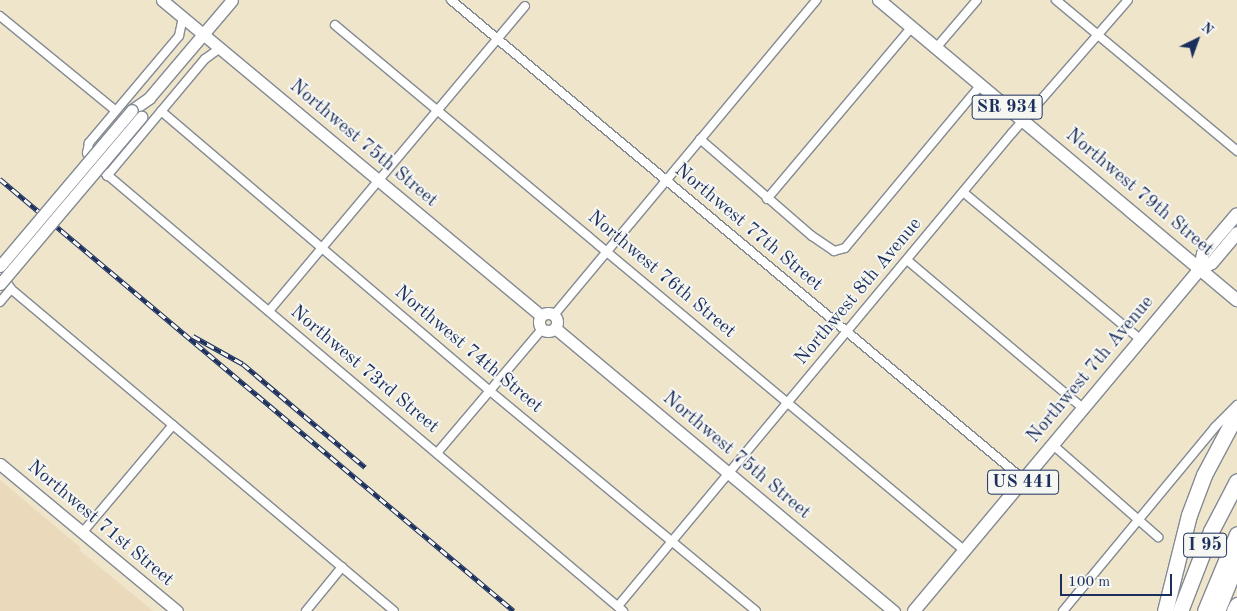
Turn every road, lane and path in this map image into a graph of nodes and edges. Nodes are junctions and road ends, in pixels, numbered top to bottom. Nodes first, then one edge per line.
1 (162, 0) edge
2 (232, 0) edge
3 (452, 0) edge
4 (816, 0) edge
5 (880, 0) edge
6 (977, 0) edge
7 (1056, 0) edge
8 (1128, 0) edge
9 (525, 6) dead end
10 (0, 16) edge
11 (183, 17) junction
12 (336, 25) dead end
13 (912, 28) junction
14 (203, 34) junction
15 (1098, 35) junction
16 (497, 39) junction
17 (220, 48) junction
18 (936, 48) junction
19 (981, 86) junction
20 (115, 110) junction
21 (438, 110) junction
22 (161, 111) junction
23 (136, 113) junction
24 (1024, 121) junction
25 (700, 139) junction
26 (1237, 151) edge
27 (107, 176) junction
28 (665, 179) junction
29 (379, 180) junction
30 (963, 192) junction
31 (767, 199) junction
32 (1237, 214) edge
33 (1237, 233) edge
34 (323, 248) junction
35 (607, 251) junction
36 (907, 260) junction
37 (0, 266) edge
38 (1200, 269) junction
39 (0, 272) edge
40 (0, 284) edge
41 (11, 289) junction
42 (1237, 300) edge
43 (0, 302) edge
44 (269, 311) junction
45 (554, 315) junction
46 (541, 316) junction
47 (555, 328) junction
48 (542, 329) junction
49 (847, 331) junction
50 (1141, 340) junction
51 (490, 391) junction
52 (788, 402) junction
53 (1237, 405) edge
54 (1084, 409) junction
55 (1237, 414) edge
56 (173, 425) junction
57 (1053, 445) junction
58 (437, 452) junction
59 (0, 464) edge
60 (729, 473) junction
61 (1024, 480) junction
62 (1237, 481) edge
63 (1237, 500) edge
64 (1139, 520) junction
65 (82, 533) junction
66 (1237, 534) edge
67 (1158, 537) dead end
68 (672, 541) junction
69 (965, 550) junction
70 (1237, 562) edge
71 (342, 567) junction
72 (1237, 605) edge
73 (621, 609) edge
74 (177, 611) edge
75 (306, 611) edge
76 (394, 611) edge
77 (756, 611) edge
78 (894, 611) edge
79 (914, 611) edge
80 (1063, 611) edge
81 (1165, 611) edge
82 (1180, 611) edge
83 (1189, 611) edge
84 (1205, 611) edge
85 (1217, 611) edge
86 (1234, 611) edge

1 - 11 street, Northwest 75th Street
2 - 14 street
3 - 16 street, Northwest 77th Street
4 - 25 street
5 - 13 main road, Northwest 79th Street / SR 934
6 - 18 street
7 - 15 street
8 - 15 street, Northwest 8th Avenue
9 - 16 street
10 - 20 street
11 - 14 street, Northwest 75th Street
11 - 20 street
12 - 21 street, Northwest 76th Street
13 - 18 main road, Northwest 79th Street / SR 934
13 - 31 street
14 - 17 street, Northwest 75th Street
14 - 23 street
15 - 24 street, Northwest 8th Avenue
15 - 26 street
16 - 21 street
16 - 28 street, Northwest 77th Street
17 - 22 street
17 - 29 street, Northwest 75th Street
18 - 19 main road, Northwest 79th Street / SR 934
19 - 24 main road, Northwest 79th Street / SR 934
19 - 31 street
20 - 27 street, Northwest 73rd Street
21 - 29 street
21 - 35 street, Northwest 76th Street
22 - 27 street
22 - 34 street, Northwest 74th Street
23 - 37 street, bridge
23 - 40 street, bridge
24 - 30 street, Northwest 8th Avenue
24 - 38 main road, Northwest 79th Street / SR 934
25 - 28 street
25 - 31 street
27 - 44 street, Northwest 73rd Street
28 - 35 street
28 - 49 street, Northwest 77th Street
29 - 34 street
29 - 46 street, Northwest 75th Street
30 - 36 street, Northwest 8th Avenue
30 - 50 street
32 - 38 main road, Northwest 7th Avenue / US 441
33 - 38 main road, Northwest 7th Avenue / US 441
34 - 44 street
34 - 51 street, Northwest 74th Street
35 - 45 street
35 - 52 street, Northwest 76th Street
36 - 49 street, Northwest 8th Avenue
36 - 54 street
38 - 42 main road, Northwest 79th Street / SR 934
38 - 50 main road, Northwest 7th Avenue / US 441
39 - 41 street
41 - 43 street
41 - 56 street
44 - 58 street, Northwest 73rd Street
45 - 46 street
45 - 47 street
46 - 48 street
47 - 48 street
47 - 60 street, Northwest 75th Street
48 - 51 street
49 - 52 street, Northwest 8th Avenue
49 - 61 street, Northwest 77th Street
50 - 54 main road, Northwest 7th Avenue / US 441
51 - 58 street
51 - 68 street, Northwest 74th Street
52 - 60 street, Northwest 8th Avenue
52 - 69 street, Northwest 76th Street
53 - 64 street
54 - 57 main road, Northwest 7th Avenue / US 441
55 - 81 highway
56 - 65 street
56 - 71 street
57 - 61 main road, Northwest 7th Avenue / US 441
57 - 64 street
58 - 73 street, Northwest 73rd Street
59 - 65 street, Northwest 71st Street
60 - 68 street, Northwest 8th Avenue
60 - 78 street, Northwest 75th Street
61 - 69 main road, Northwest 7th Avenue / US 441
62 - 82 highway, I 95
63 - 83 highway
64 - 67 street
64 - 80 street
65 - 74 street, Northwest 71st Street
66 - 84 highway
68 - 73 street, Northwest 8th Avenue
68 - 77 street, Northwest 74th Street
69 - 79 main road, Northwest 7th Avenue / US 441
70 - 85 highway, I 95
71 - 75 street
71 - 76 street
72 - 86 highway

